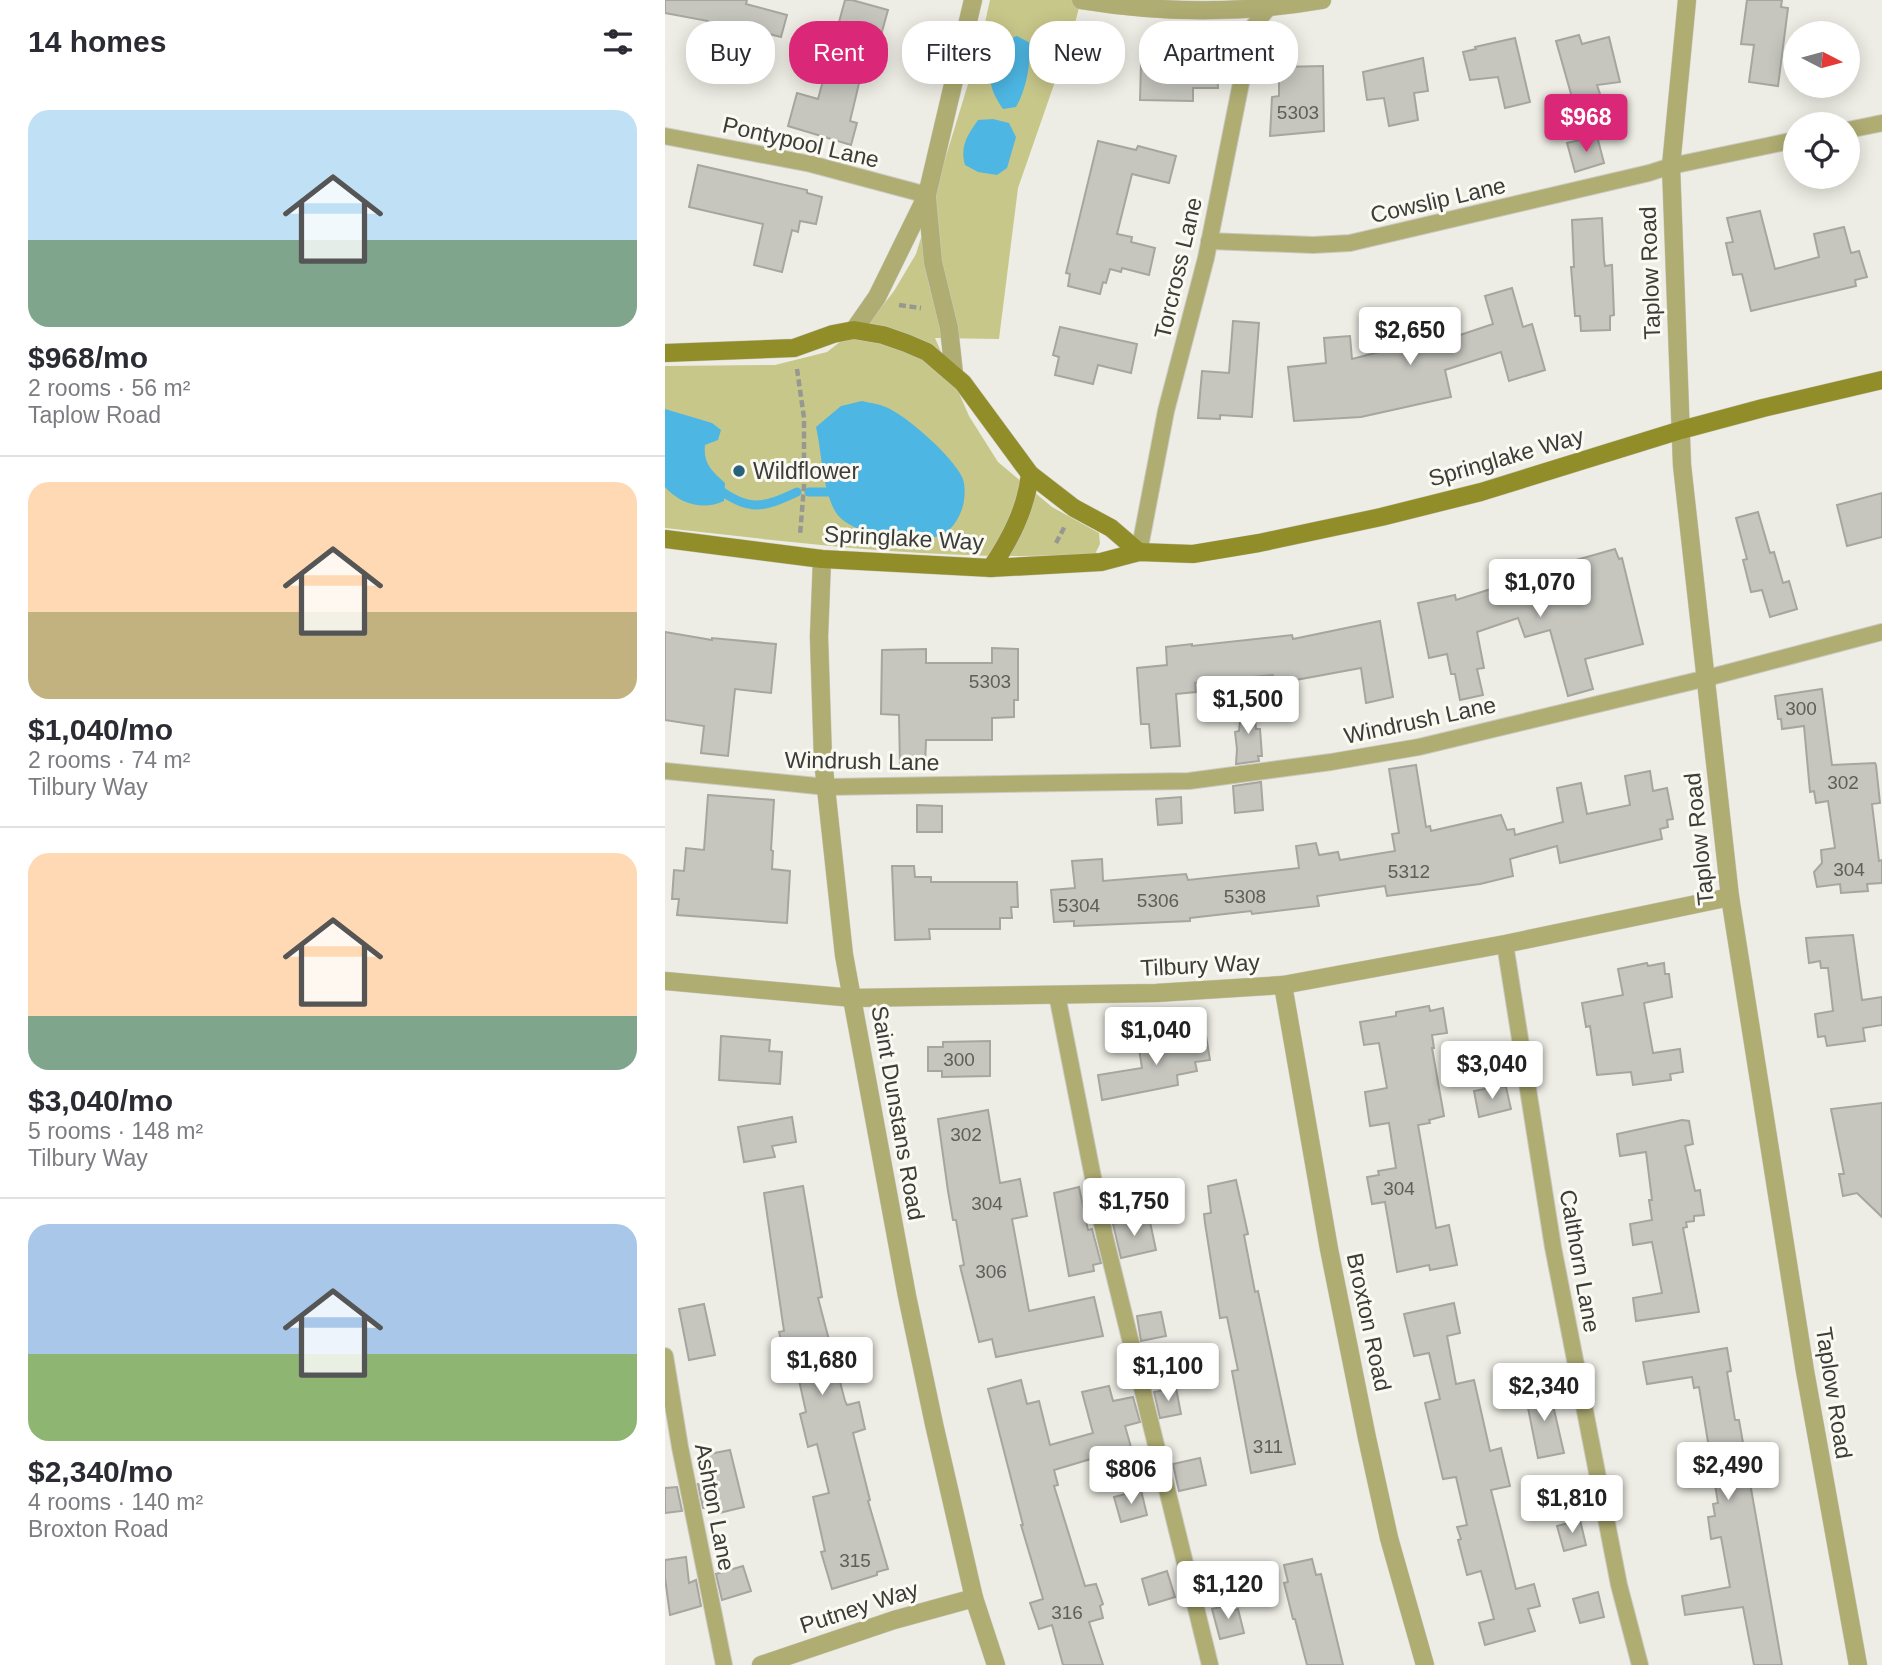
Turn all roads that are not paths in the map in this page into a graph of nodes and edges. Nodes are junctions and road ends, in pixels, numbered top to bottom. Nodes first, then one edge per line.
1 (973, 0) edge
2 (1081, 0) edge
3 (1322, 0) edge
4 (1687, 0) edge
5 (1270, 4) edge
6 (1882, 123) edge
7 (1860, 128) edge
8 (665, 136) edge
9 (1783, 143) edge
10 (1671, 166) junction
11 (927, 195) junction
12 (1209, 241) junction
13 (854, 330) junction
14 (665, 353) edge
15 (954, 374) junction
16 (1882, 380) edge
17 (1681, 430) junction
18 (1030, 474) junction
19 (665, 539) edge
20 (1139, 552) junction
21 (822, 559) junction
22 (991, 568) junction
23 (1882, 632) edge
24 (1707, 678) junction
25 (665, 771) edge
26 (827, 787) junction
27 (1730, 897) junction
28 (1505, 944) junction
29 (665, 981) edge
30 (1283, 985) junction
31 (1057, 995) junction
32 (853, 998) junction
33 (665, 1356) edge
34 (974, 1598) junction
35 (724, 1665) edge
36 (761, 1665) edge
37 (996, 1665) edge
38 (1210, 1665) edge
39 (1425, 1665) edge
40 (1640, 1665) edge
41 (1858, 1665) edge

1 - 11 street
2 - 5 street
3 - 5 street
4 - 10 street, Taplow Road
5 - 12 lane, Torcross Lane
6 - 7 lane
8 - 11 lane, Pontypool Lane
9 - 10 lane, Cowslip Lane
10 - 12 lane, Cowslip Lane
10 - 17 street, Taplow Road
11 - 13 street
11 - 15 street
12 - 20 lane, Torcross Lane
13 - 14 street
13 - 15 street
15 - 18 street
16 - 17 street, Springlake Way
17 - 20 street, Springlake Way
17 - 24 street, Taplow Road
18 - 20 street
18 - 22 street
19 - 21 street, Springlake Way
20 - 22 street, Springlake Way
21 - 22 street, Springlake Way
21 - 26 street, Saint Dunstans Road
23 - 24 lane, Windrush Lane
24 - 26 lane, Windrush Lane
24 - 27 street, Taplow Road
25 - 26 lane, Windrush Lane
26 - 32 street, Saint Dunstans Road
27 - 28 street, Tilbury Way
27 - 41 street, Taplow Road
28 - 30 street, Tilbury Way
28 - 40 lane, Calthorn Lane
29 - 32 street, Tilbury Way
30 - 31 street, Tilbury Way
30 - 39 street, Broxton Road
31 - 32 street, Tilbury Way
31 - 38 lane
32 - 34 street, Saint Dunstans Road
33 - 35 lane, Ashton Lane
34 - 36 street, Putney Way
34 - 37 street, Saint Dunstans Road

